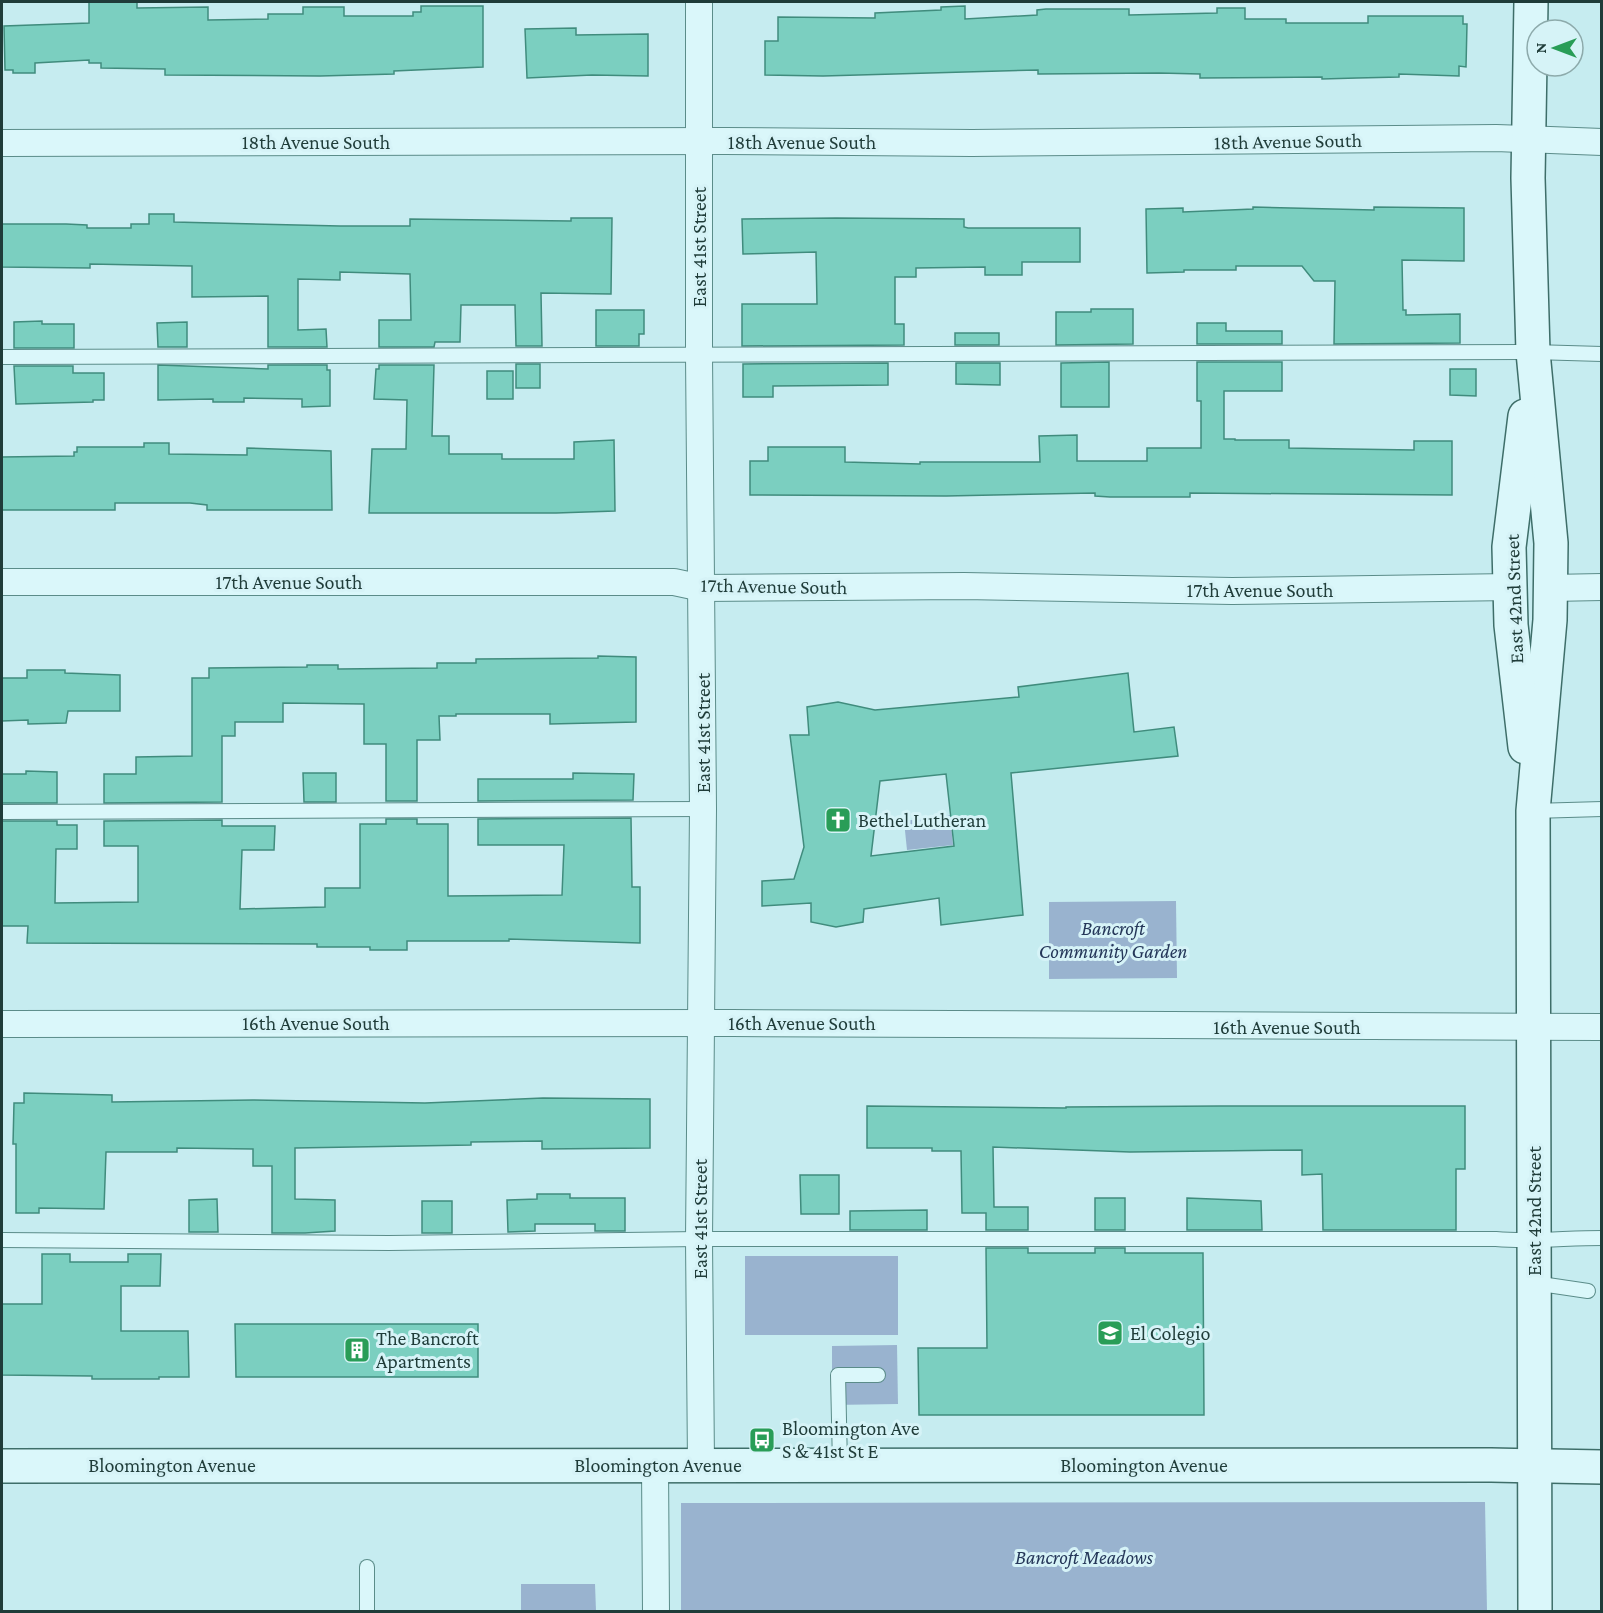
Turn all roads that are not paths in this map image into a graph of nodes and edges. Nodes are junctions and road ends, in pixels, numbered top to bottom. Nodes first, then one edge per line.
1 (699, 2) edge
2 (1531, 2) edge
3 (1529, 138) junction
4 (698, 141) junction
5 (1602, 142) edge
6 (2, 143) edge
7 (1533, 352) junction
8 (1602, 354) edge
9 (699, 355) junction
10 (2, 357) edge
11 (2, 582) edge
12 (1511, 587) junction
13 (1602, 587) edge
14 (702, 588) junction
15 (1550, 588) junction
16 (703, 809) junction
17 (1602, 809) edge
18 (1533, 811) junction
19 (2, 812) edge
20 (701, 1023) junction
21 (2, 1024) edge
22 (1534, 1027) junction
23 (1602, 1027) edge
24 (1602, 1238) edge
25 (699, 1239) junction
26 (2, 1240) edge
27 (1534, 1241) junction
28 (1534, 1283) junction
29 (1588, 1291) dead end
30 (878, 1375) dead end
31 (701, 1464) junction
32 (655, 1465) junction
33 (840, 1465) junction
34 (2, 1466) edge
35 (1535, 1466) junction
36 (1602, 1467) edge
37 (367, 1567) dead end
38 (367, 1611) edge
39 (656, 1611) edge
40 (1535, 1611) edge

1 - 4 street, East 41st Street
2 - 3 street, East 42nd Street
3 - 4 street, 18th Avenue South
3 - 5 street, 18th Avenue South
3 - 7 street, East 42nd Street
4 - 6 street, 18th Avenue South
4 - 9 street, East 41st Street
7 - 8 lane
7 - 9 lane
7 - 12 street, East 42nd Street
7 - 15 street, East 42nd Street
9 - 10 lane
9 - 14 street, East 41st Street
11 - 14 street, 17th Avenue South
12 - 14 street, 17th Avenue South
12 - 18 street, East 42nd Street
13 - 15 street
14 - 16 street, East 41st Street
15 - 18 street, East 42nd Street
16 - 19 lane
16 - 20 street, East 41st Street
17 - 18 lane
18 - 22 street, East 42nd Street
20 - 21 street, 16th Avenue South
20 - 22 street, 16th Avenue South
20 - 25 street, East 41st Street
22 - 23 street, 16th Avenue South
22 - 27 street, East 42nd Street
24 - 27 lane
25 - 26 lane
25 - 27 lane
25 - 31 street, East 41st Street
27 - 28 street, East 42nd Street
28 - 29 lane
28 - 35 street, East 42nd Street
30 - 33 lane
31 - 32 street, Bloomington Avenue
31 - 33 street, Bloomington Avenue
32 - 34 street, Bloomington Avenue
32 - 39 street
33 - 35 street, Bloomington Avenue
35 - 36 street, Bloomington Avenue
35 - 40 street, East 42nd Street
37 - 38 lane

